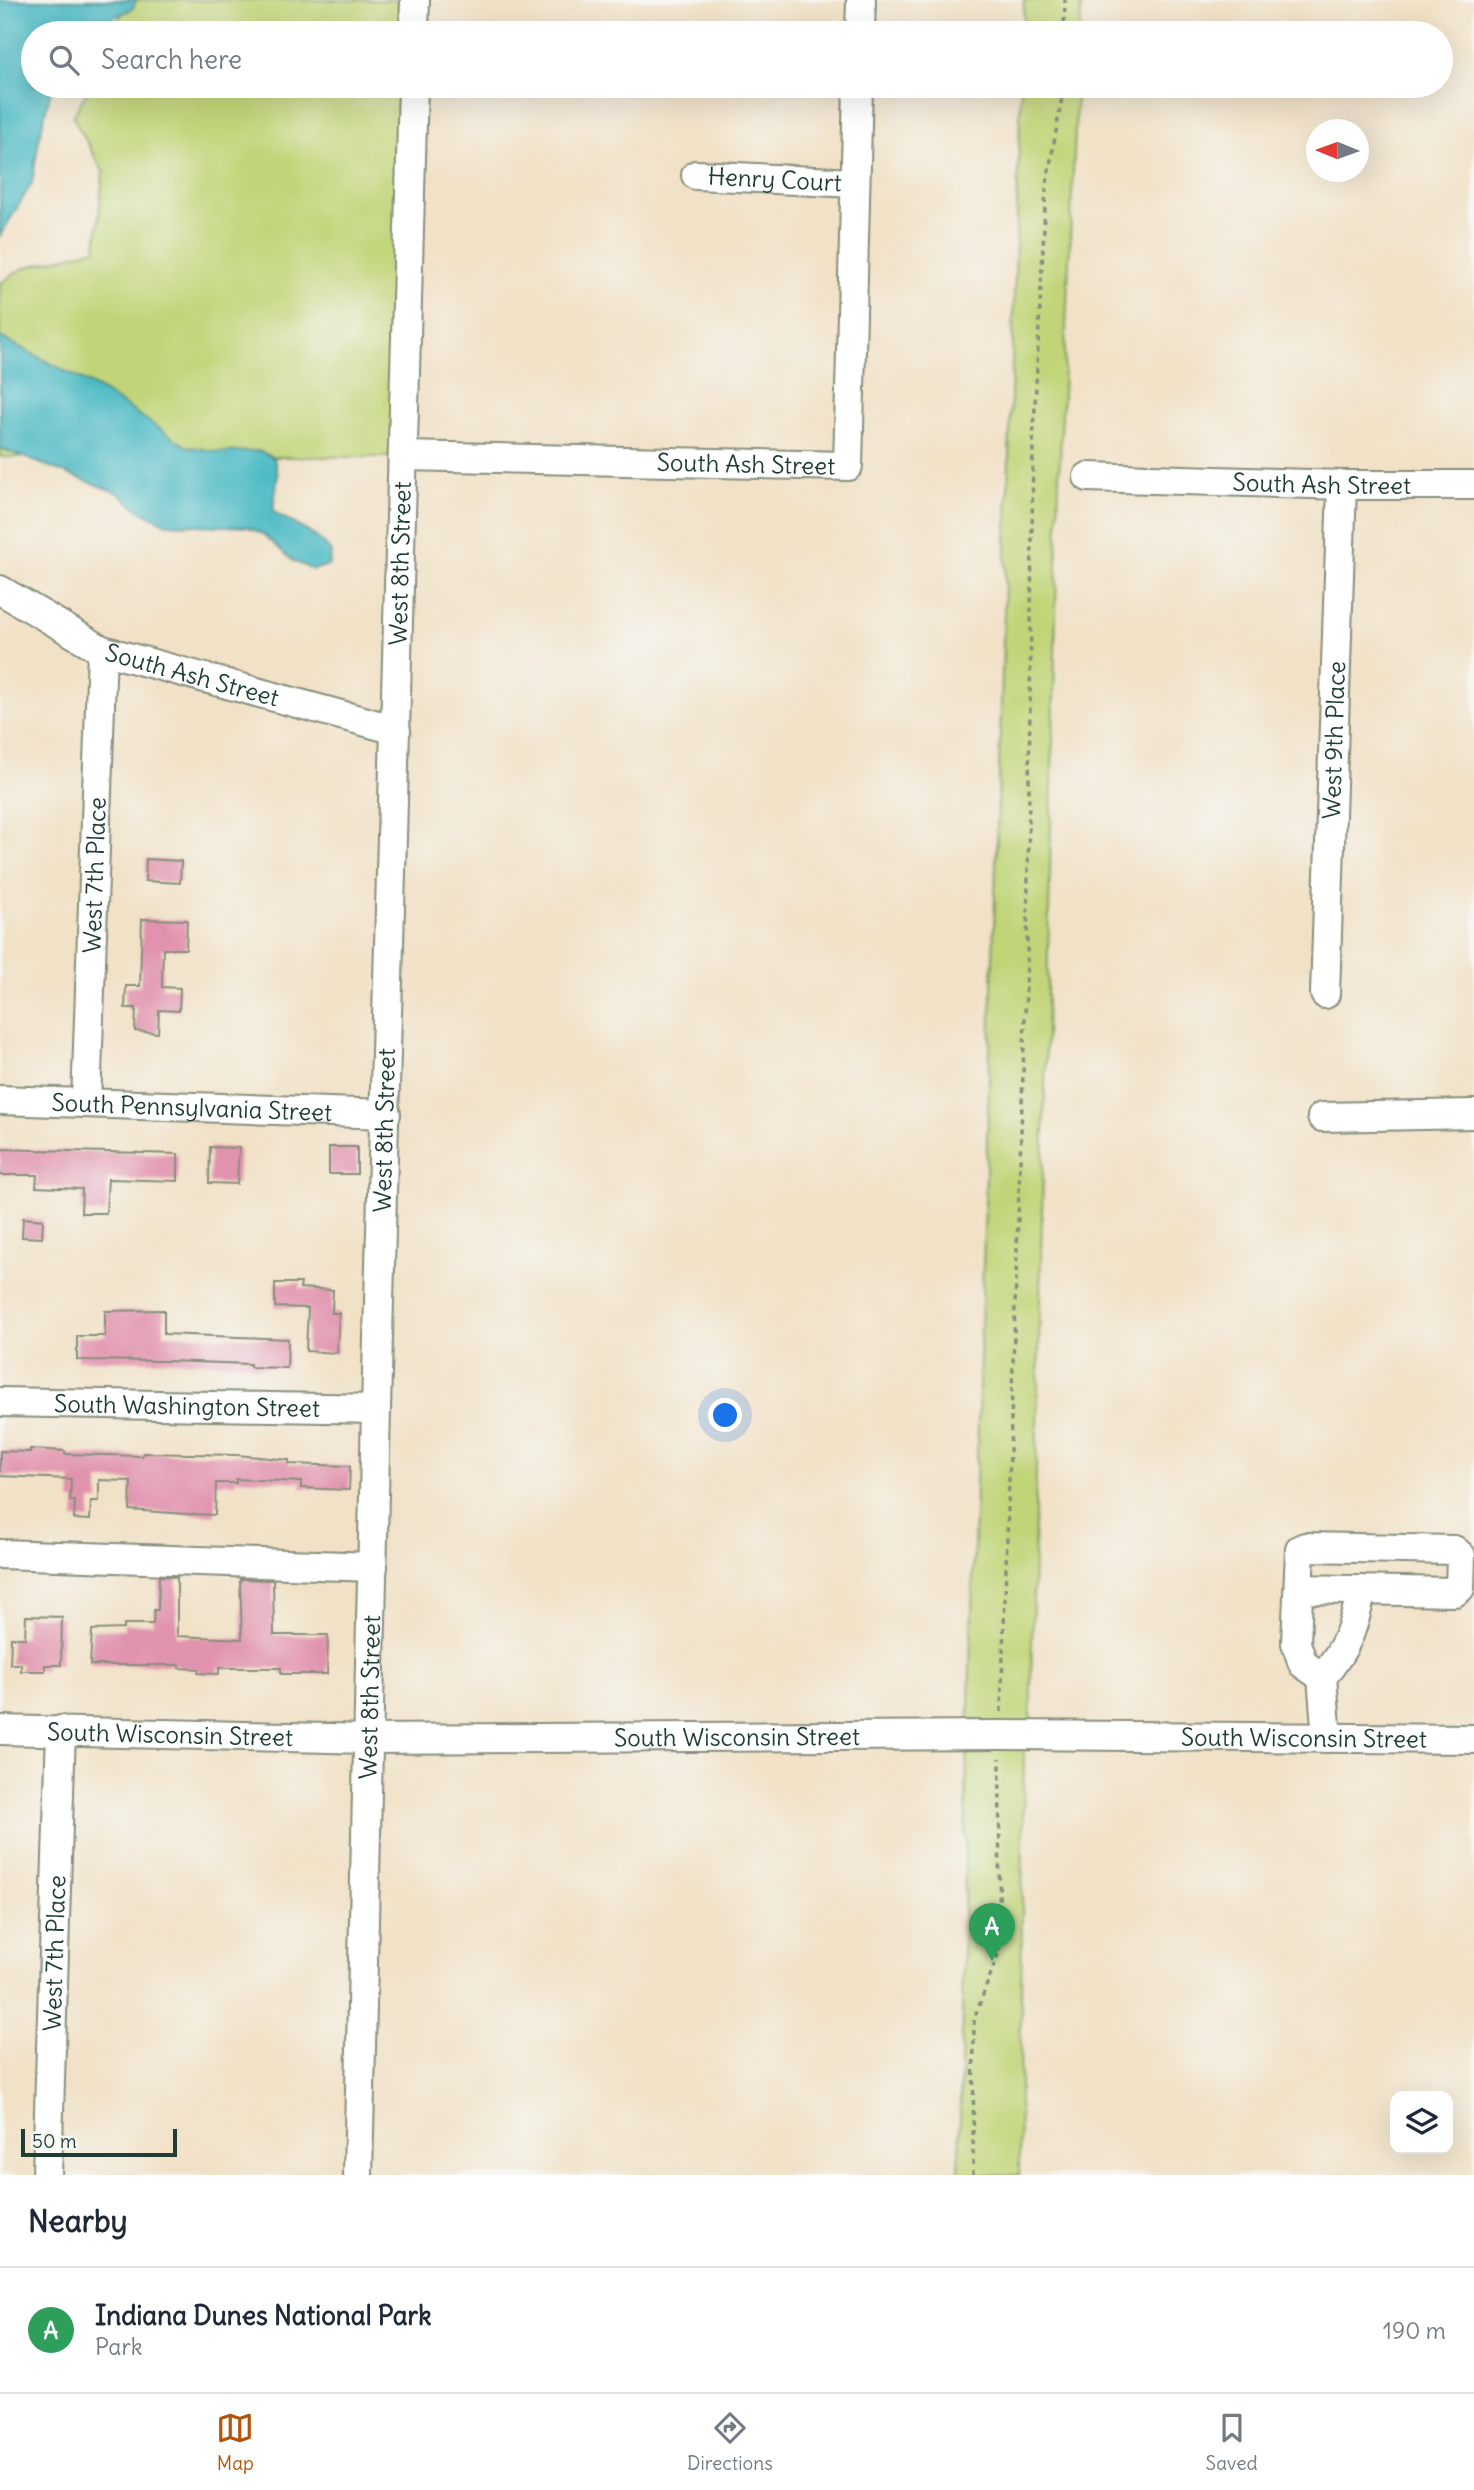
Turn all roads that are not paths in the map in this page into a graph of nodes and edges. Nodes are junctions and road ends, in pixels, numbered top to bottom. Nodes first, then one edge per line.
1 (415, 0) edge
2 (861, 0) edge
3 (414, 21) edge
4 (860, 21) edge
5 (412, 98) edge
6 (858, 98) edge
7 (696, 175) dead end
8 (855, 183) junction
9 (403, 456) junction
10 (1088, 477) dead end
11 (1342, 485) junction
12 (1474, 485) edge
13 (0, 590) edge
14 (102, 650) junction
15 (396, 730) junction
16 (1325, 994) dead end
17 (0, 1100) edge
18 (86, 1103) junction
19 (386, 1114) junction
20 (1474, 1114) edge
21 (1322, 1117) dead end
22 (0, 1402) edge
23 (376, 1409) junction
24 (0, 1554) edge
25 (373, 1567) junction
26 (1300, 1589) junction
27 (1362, 1590) junction
28 (1322, 1677) junction
29 (0, 1730) edge
30 (61, 1730) junction
31 (1327, 1738) junction
32 (369, 1739) junction
33 (1474, 1739) edge
34 (47, 2175) edge
35 (358, 2175) edge

1 - 3 street
2 - 4 street
5 - 9 street, West 8th Street
6 - 8 street
7 - 8 street, Henry Court
8 - 9 street, South Ash Street
9 - 15 street, West 8th Street
10 - 11 street, South Ash Street
11 - 12 street, South Ash Street
11 - 16 street, West 9th Place
13 - 14 street, South Ash Street
14 - 15 street, South Ash Street
14 - 18 street, West 7th Place
15 - 19 street, West 8th Street
17 - 18 street, South Pennsylvania Street
18 - 19 street, South Pennsylvania Street
19 - 23 street, West 8th Street
20 - 21 street
22 - 23 street, South Washington Street
23 - 25 street, West 8th Street
24 - 25 street
25 - 32 street, West 8th Street
26 - 27 street
26 - 27 street
26 - 28 street
27 - 28 street
28 - 31 street
29 - 30 street, South Wisconsin Street
30 - 32 street, South Wisconsin Street
30 - 34 street, West 7th Place
31 - 32 street, South Wisconsin Street
31 - 33 street, South Wisconsin Street
32 - 35 street, West 8th Street

